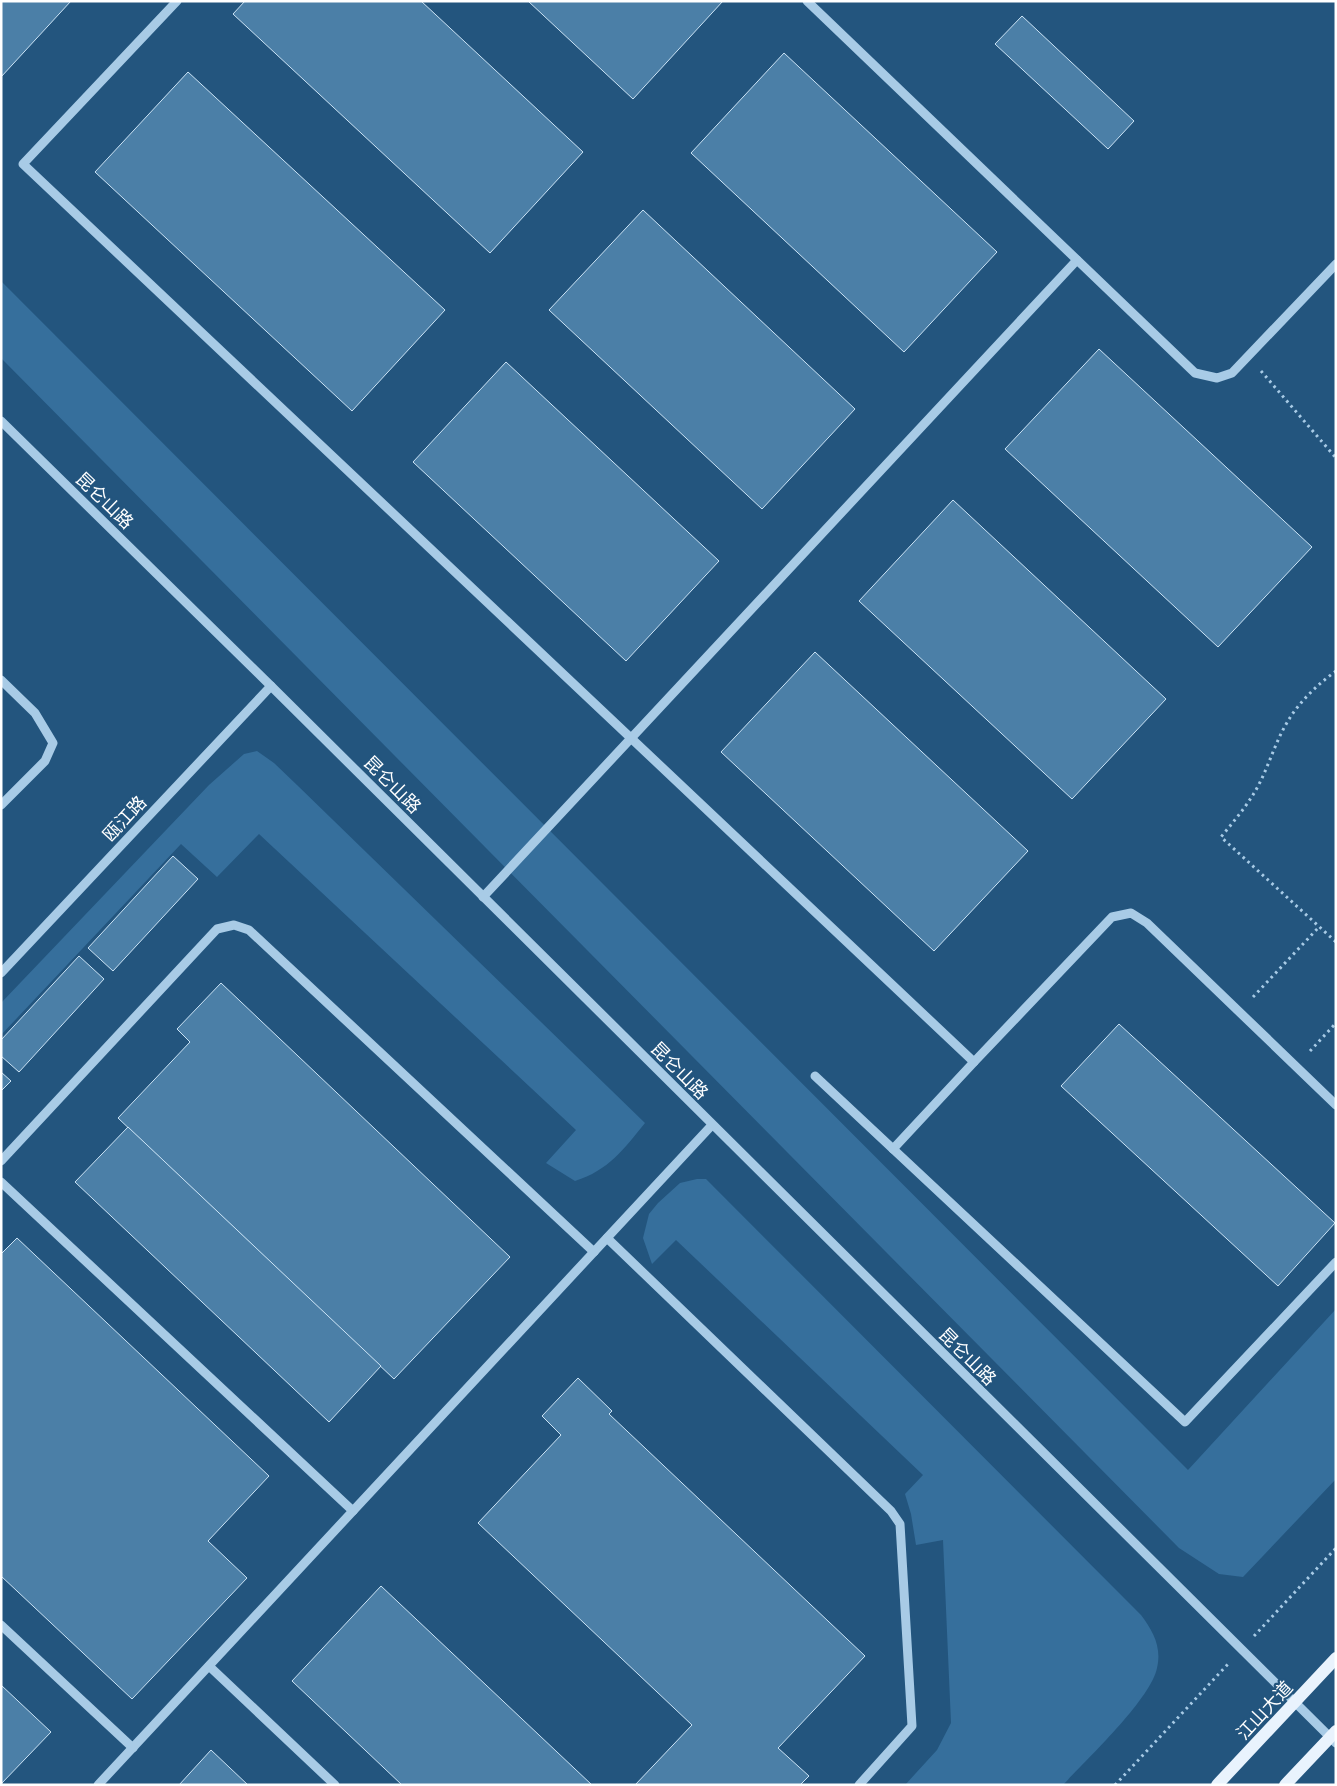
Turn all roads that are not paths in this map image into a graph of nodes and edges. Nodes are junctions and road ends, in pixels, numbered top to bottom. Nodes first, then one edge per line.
1 (177, 1) edge
2 (807, 1) edge
3 (1078, 260) junction
4 (1336, 264) edge
5 (1, 421) edge
6 (1, 680) edge
7 (271, 686) junction
8 (631, 739) junction
9 (1, 805) edge
10 (483, 897) junction
11 (1, 973) edge
12 (974, 1062) junction
13 (815, 1076) dead end
14 (1336, 1105) edge
15 (712, 1125) junction
16 (893, 1149) junction
17 (1, 1161) edge
18 (1, 1182) edge
19 (607, 1238) junction
20 (594, 1252) junction
21 (1336, 1262) edge
22 (353, 1510) junction
23 (1, 1625) edge
24 (1336, 1658) edge
25 (209, 1666) junction
26 (1295, 1703) junction
27 (1334, 1737) edge
28 (133, 1748) junction
29 (98, 1785) edge
30 (335, 1785) edge
31 (859, 1785) edge
32 (1217, 1785) edge
33 (1285, 1785) edge

1 - 8 street
2 - 3 street
3 - 4 street
3 - 8 street
5 - 7 street, 昆仑山路
6 - 9 street
7 - 10 street, 昆仑山路
7 - 11 street, 瓯江路
8 - 10 street
8 - 12 street
10 - 15 street, 昆仑山路
12 - 14 street
12 - 16 street
13 - 16 street
15 - 19 street
15 - 26 street, 昆仑山路
16 - 21 street
17 - 20 street
18 - 22 street
19 - 20 street
19 - 31 street
20 - 22 street
22 - 25 street
23 - 28 street
24 - 26 main road, 江山大道
25 - 28 street
25 - 30 street
26 - 27 street, 昆仑山路
26 - 32 main road, 江山大道
27 - 33 main road
28 - 29 street

